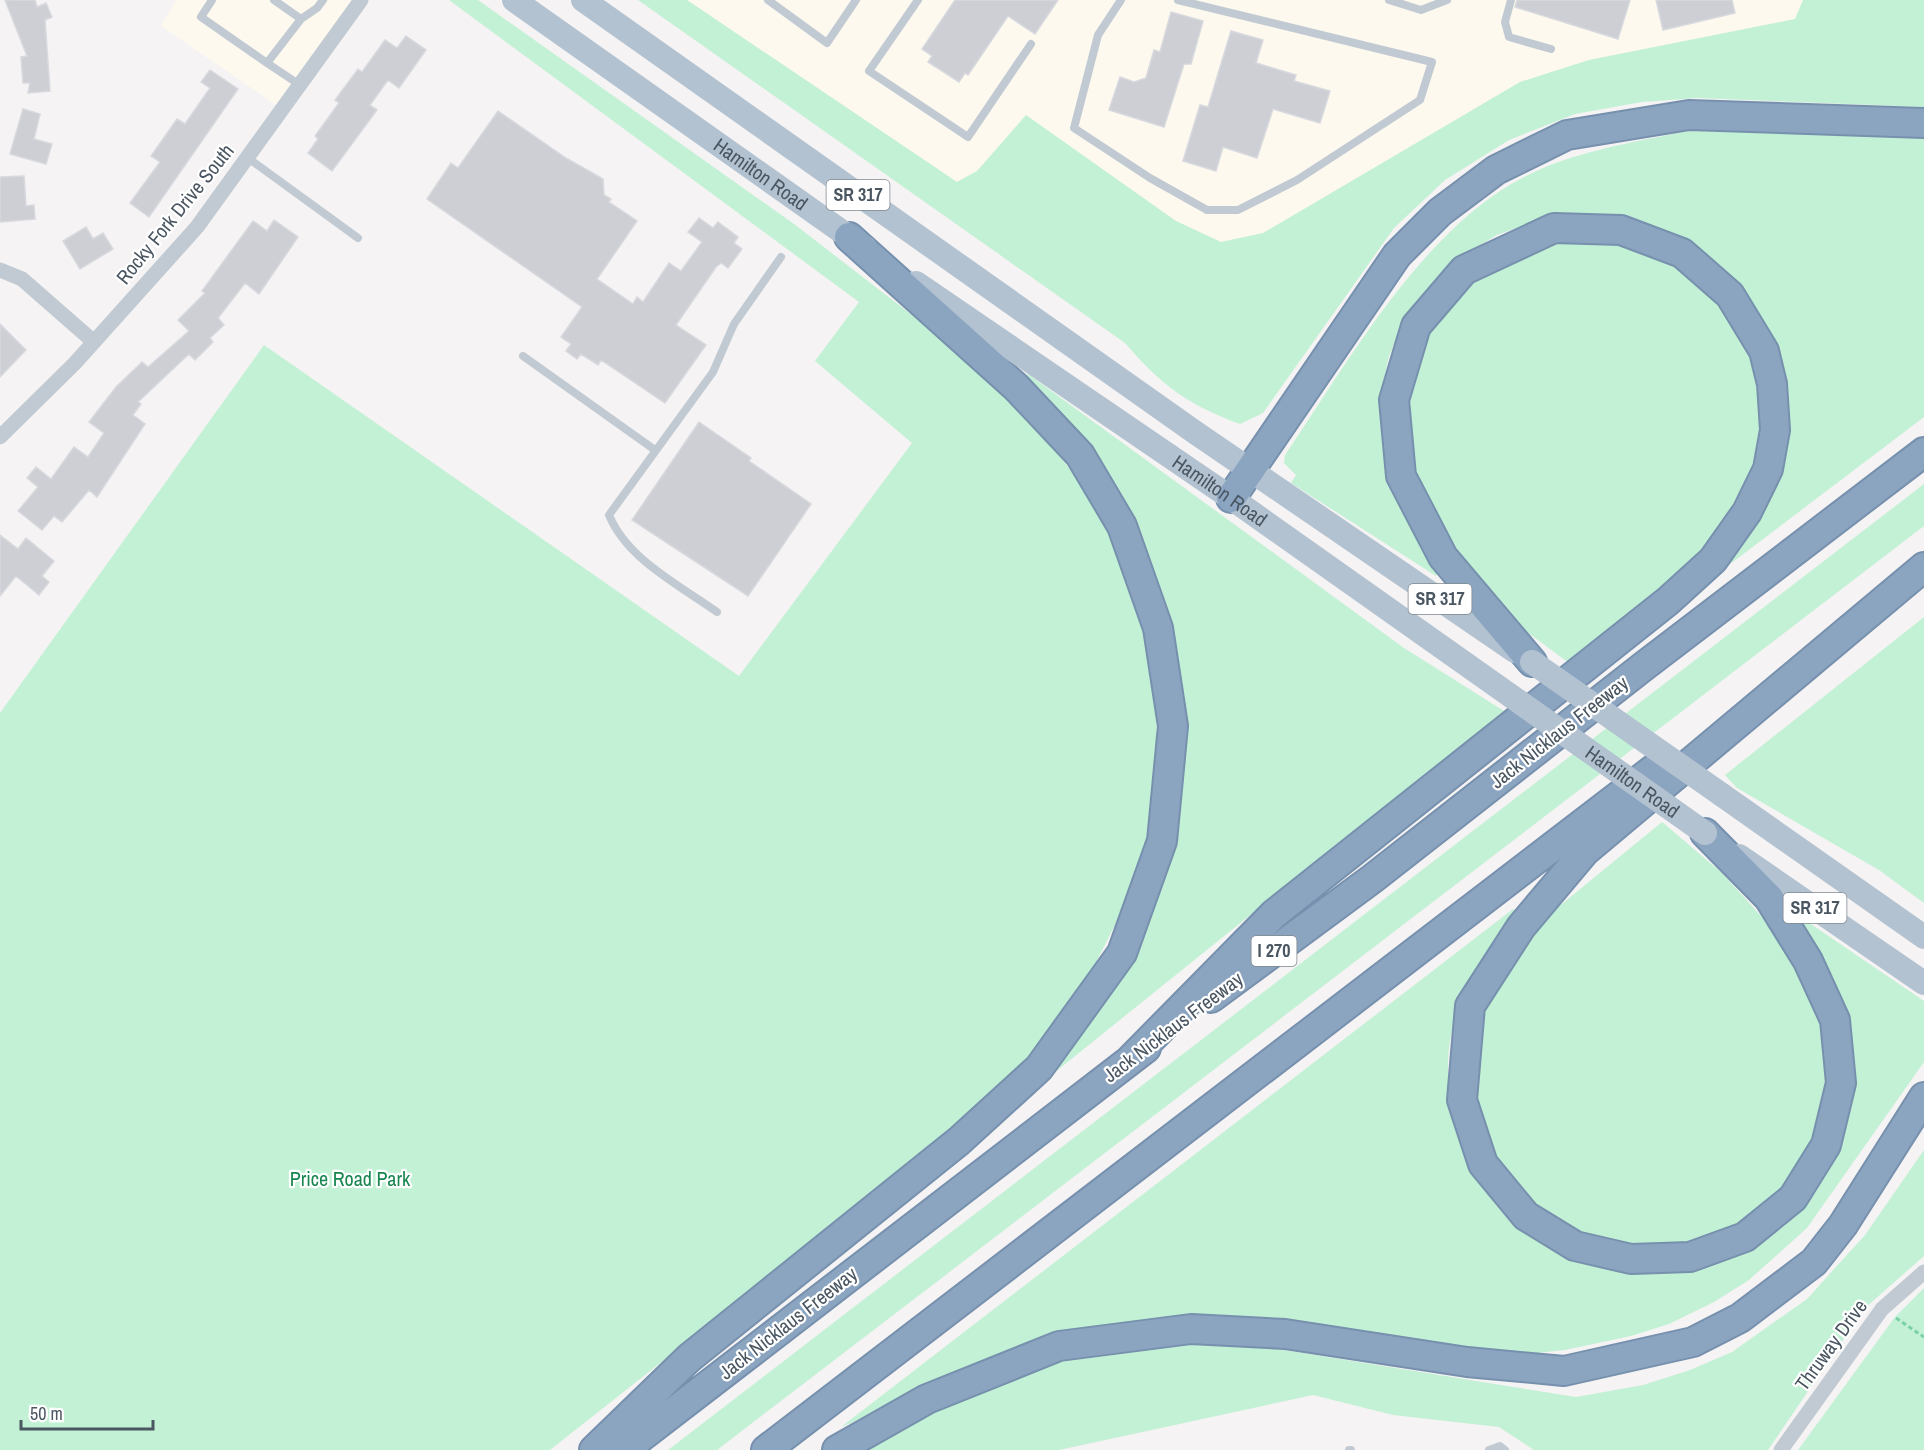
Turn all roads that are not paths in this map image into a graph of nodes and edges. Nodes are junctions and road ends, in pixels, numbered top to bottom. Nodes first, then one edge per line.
1 (212, 0) edge
2 (274, 0) edge
3 (323, 0) edge
4 (361, 0) edge
5 (514, 0) edge
6 (583, 0) edge
7 (768, 0) edge
8 (856, 0) edge
9 (918, 0) edge
10 (1121, 0) edge
11 (1178, 0) edge
12 (1389, 0) edge
13 (1447, 0) edge
14 (1510, 0) edge
15 (301, 19) junction
16 (1031, 44) dead end
17 (1551, 49) dead end
18 (267, 63) junction
19 (300, 85) junction
20 (1924, 123) edge
21 (248, 158) junction
22 (849, 237) junction
23 (358, 238) dead end
24 (781, 257) dead end
25 (0, 270) edge
26 (94, 342) junction
27 (523, 356) dead end
28 (0, 437) edge
29 (655, 450) junction
30 (1924, 452) edge
31 (1249, 468) junction
32 (1231, 498) junction
33 (1924, 565) edge
34 (717, 612) dead end
35 (1532, 662) junction
36 (1705, 833) junction
37 (1924, 937) edge
38 (1924, 983) edge
39 (1131, 1059) junction
40 (1924, 1097) edge
41 (1924, 1272) edge
42 (594, 1450) edge
43 (624, 1450) edge
44 (766, 1450) edge
45 (837, 1450) edge
46 (1489, 1450) edge
47 (1505, 1450) edge
48 (1781, 1450) edge

1 - 18 lane
2 - 15 lane
3 - 15 lane
4 - 19 street, Rocky Fork Drive South
5 - 22 main road, Hamilton Road / SR 317
6 - 31 main road, Hamilton Road / SR 317
7 - 8 lane
9 - 16 lane
10 - 11 lane
12 - 13 lane
14 - 17 lane
15 - 18 lane
18 - 19 lane
19 - 21 street, Rocky Fork Drive South
20 - 31 highway
21 - 23 lane
21 - 26 street, Rocky Fork Drive South
22 - 32 main road, Hamilton Road / SR 317
22 - 42 highway
24 - 29 lane
25 - 26 street
26 - 28 street, Rocky Fork Drive South
27 - 29 lane
29 - 34 lane
30 - 39 highway, Jack Nicklaus Freeway / I 270
31 - 32 highway
31 - 35 main road, Hamilton Road / SR 317
32 - 36 main road, Hamilton Road / SR 317, bridge
33 - 36 highway
33 - 44 highway
35 - 37 main road, Hamilton Road / SR 317, bridge
35 - 39 highway
36 - 38 main road, Hamilton Road / SR 317
39 - 43 highway, Jack Nicklaus Freeway / I 270
40 - 45 highway
41 - 48 street, Thruway Drive
46 - 47 lane

